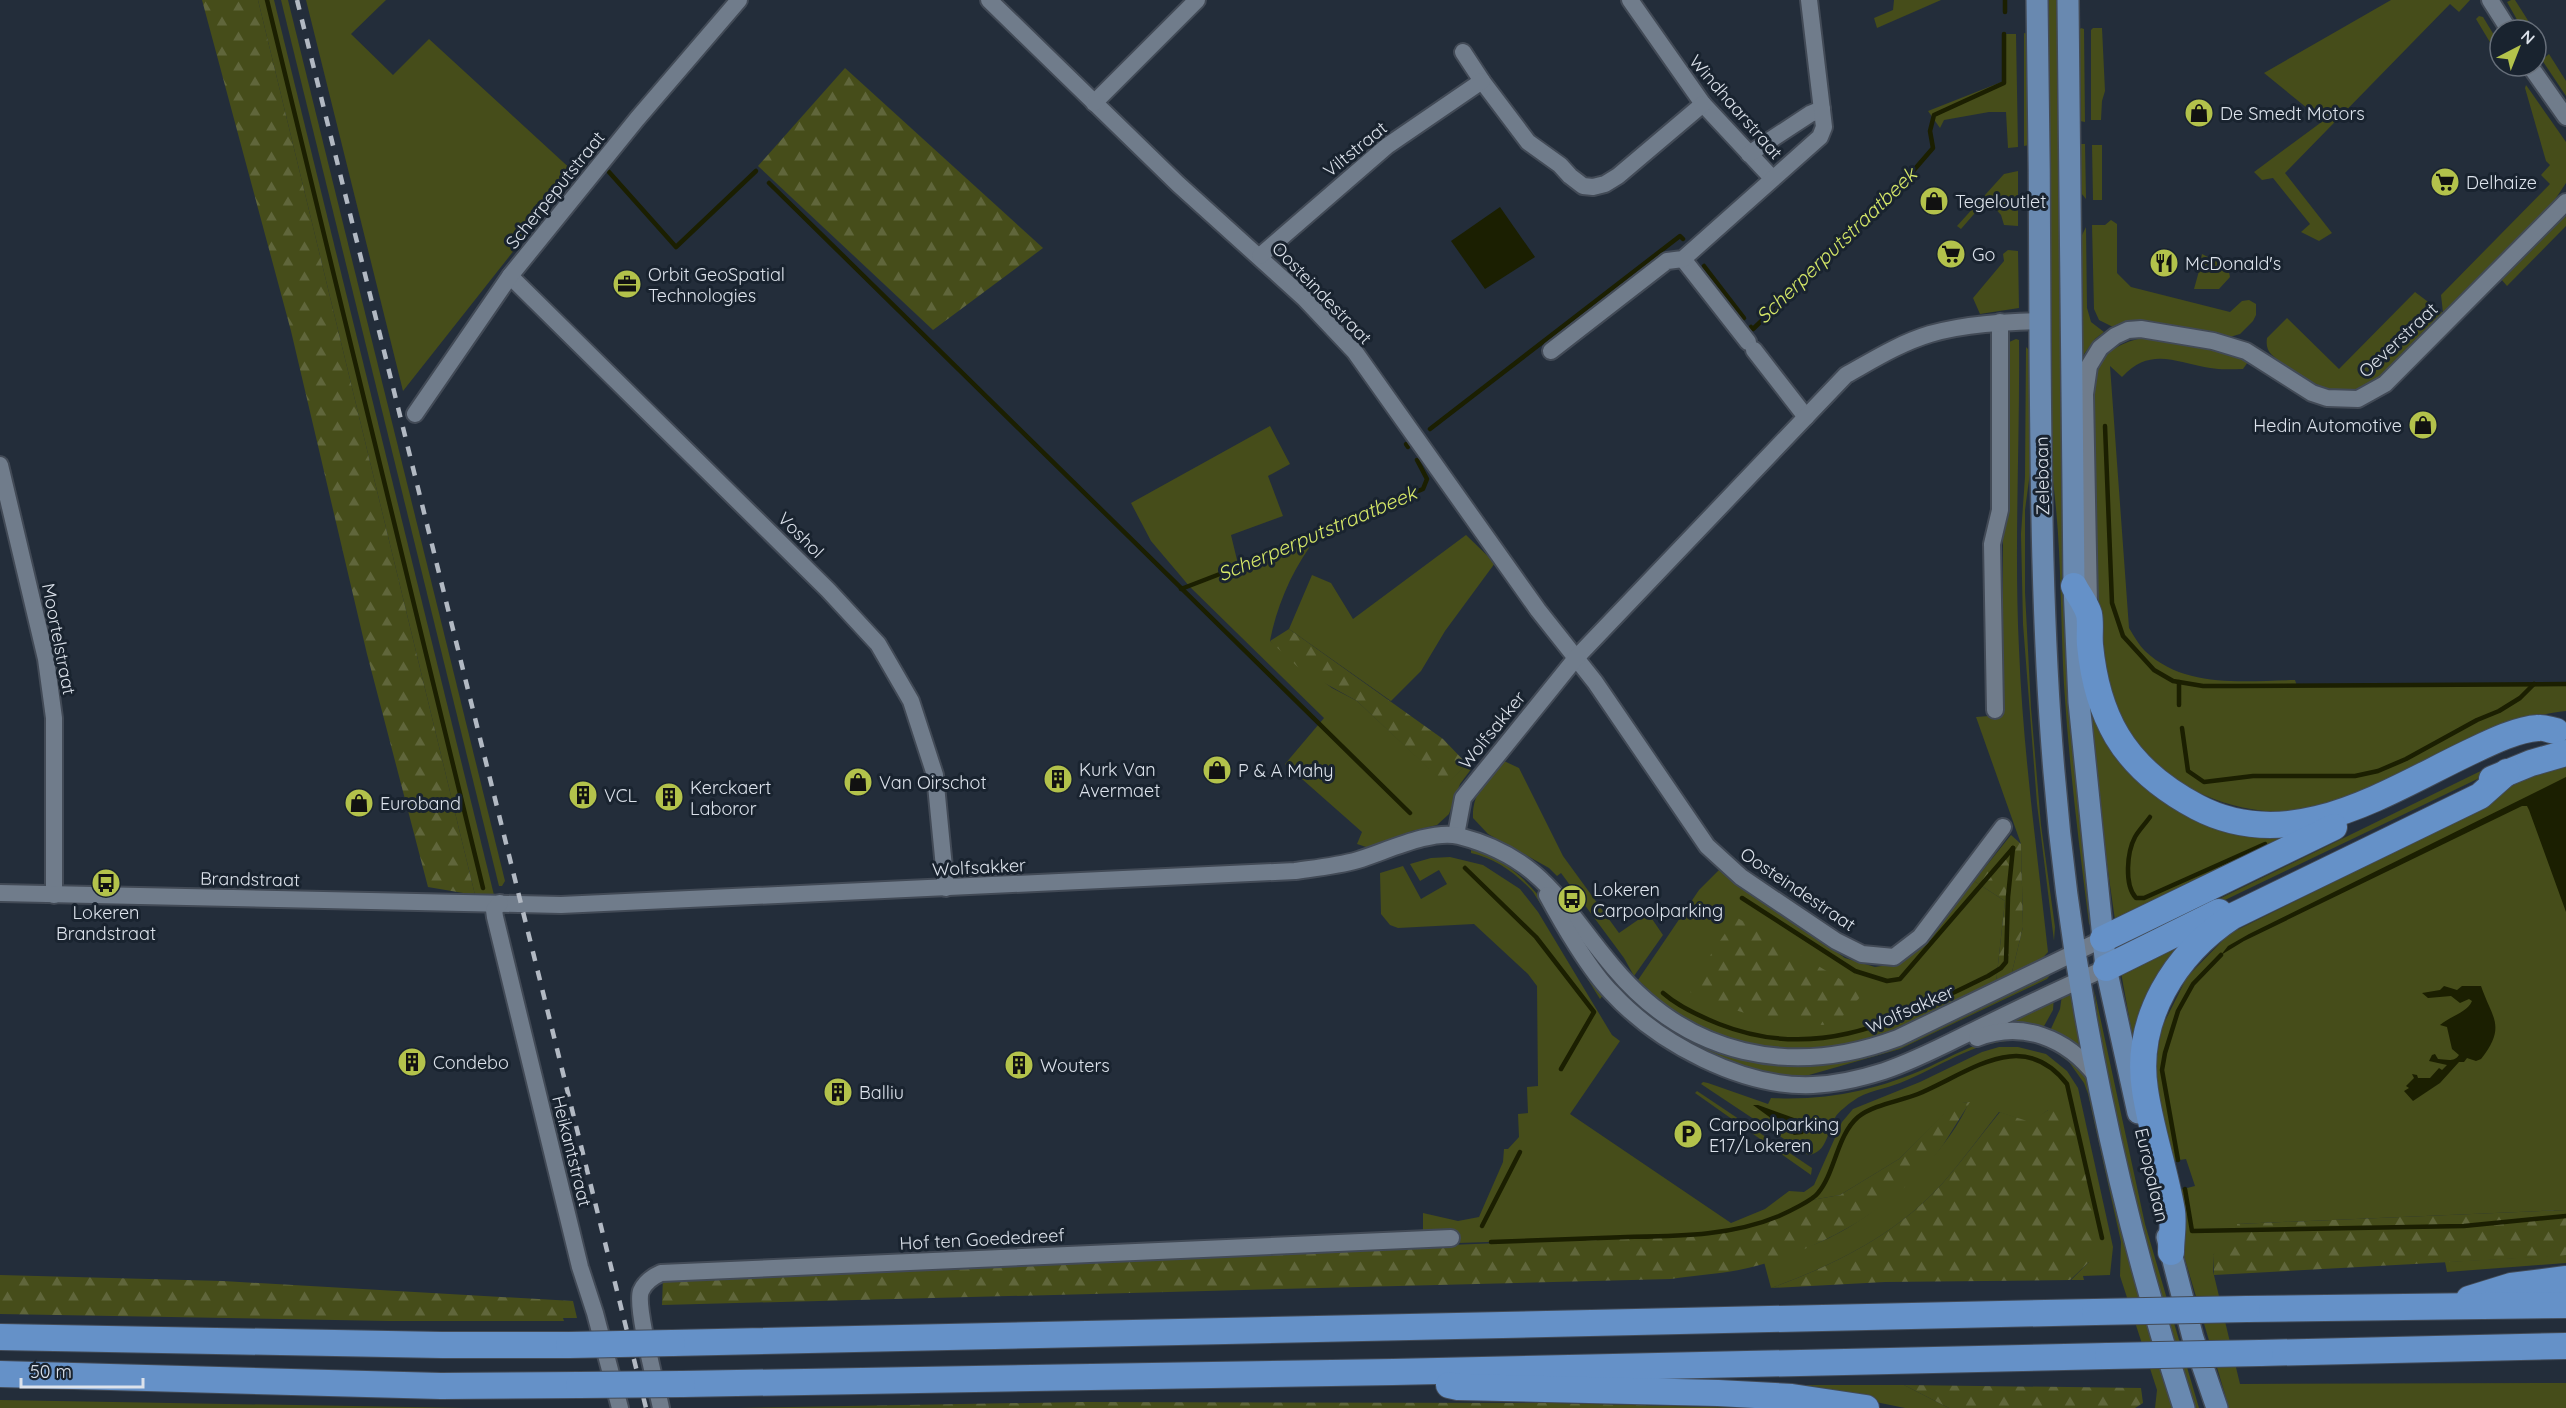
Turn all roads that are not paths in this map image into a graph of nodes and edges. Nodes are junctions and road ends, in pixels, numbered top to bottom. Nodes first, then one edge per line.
1 (739, 0) edge
2 (989, 0) edge
3 (1197, 0) edge
4 (1630, 0) edge
5 (1809, 0) edge
6 (2037, 0) edge
7 (2068, 0) edge
8 (2490, 0) edge
9 (2501, 18) edge
10 (1463, 52) dead end
11 (2538, 78) edge
12 (1482, 81) junction
13 (1094, 103) junction
14 (1703, 104) junction
15 (1822, 110) junction
16 (2566, 117) edge
17 (1749, 154) junction
18 (1772, 178) junction
19 (2566, 202) edge
20 (1260, 256) junction
21 (1683, 259) junction
22 (510, 276) junction
23 (2040, 321) junction
24 (2000, 322) junction
25 (1551, 351) dead end
26 (415, 414) dead end
27 (1806, 417) junction
28 (0, 465) edge
29 (2074, 586) junction
30 (2089, 613) junction
31 (1576, 658) junction
32 (1995, 710) dead end
33 (2563, 738) edge
34 (2507, 772) junction
35 (2003, 827) dead end
36 (1456, 835) junction
37 (1536, 876) junction
38 (946, 888) junction
39 (0, 893) edge
40 (54, 895) junction
41 (500, 903) junction
42 (2103, 939) junction
43 (2076, 951) junction
44 (2106, 968) junction
45 (2080, 980) junction
46 (2099, 1080) junction
47 (1838, 1082) junction
48 (1451, 1238) dead end
49 (2170, 1252) junction
50 (2566, 1279) edge
51 (2566, 1305) edge
52 (2441, 1308) junction
53 (0, 1337) edge
54 (2566, 1346) edge
55 (1394, 1372) junction
56 (0, 1374) edge
57 (620, 1408) edge
58 (661, 1408) edge
59 (1866, 1408) edge
60 (2184, 1408) edge
61 (2217, 1408) edge

1 - 22 street, Scherpeputstraat
2 - 13 street, Oosteindestraat
3 - 13 street
4 - 14 street, Windhaarstraat
5 - 15 street
6 - 23 main road, Zelebaan
7 - 29 main road, Zelebaan
8 - 9 street
10 - 12 street
11 - 16 street
12 - 14 street
12 - 20 street, Viltstraat
13 - 20 street, Oosteindestraat
14 - 17 street, Windhaarstraat
15 - 17 street
15 - 18 street
17 - 18 street, Windhaarstraat
18 - 21 street
19 - 30 street, Oeverstraat
20 - 31 street, Oosteindestraat
21 - 25 street
21 - 27 street
22 - 26 street, Scherpeputstraat
22 - 38 street, Voshol
23 - 24 street
23 - 43 main road, Zelebaan
24 - 27 street
24 - 32 street
27 - 31 street
28 - 40 street, Moortelstraat
29 - 30 highway
29 - 42 main road, Zelebaan
30 - 33 highway
31 - 35 street, Oosteindestraat
31 - 36 street, Wolfsakker
33 - 34 highway
33 - 42 highway
34 - 44 highway
34 - 49 highway
36 - 37 street, Wolfsakker
36 - 38 street, Wolfsakker
37 - 43 street, Wolfsakker
37 - 47 street, Wolfsakker
38 - 41 street, Wolfsakker
39 - 40 street, Brandstraat
40 - 41 street, Brandstraat
41 - 57 street, Heikantstraat
42 - 43 street, Wolfsakker
42 - 44 main road, Europalaan
43 - 45 main road, Europalaan
44 - 45 street, Wolfsakker
44 - 49 main road, Europalaan
45 - 46 main road, Europalaan
45 - 47 street, Wolfsakker
46 - 47 street, Wolfsakker
46 - 60 main road, Europalaan
48 - 58 street, Hof ten Goededreef
49 - 61 main road, Europalaan
50 - 52 highway
51 - 52 highway
52 - 53 highway, bridge
54 - 55 highway, bridge
55 - 56 highway, bridge
55 - 59 highway

